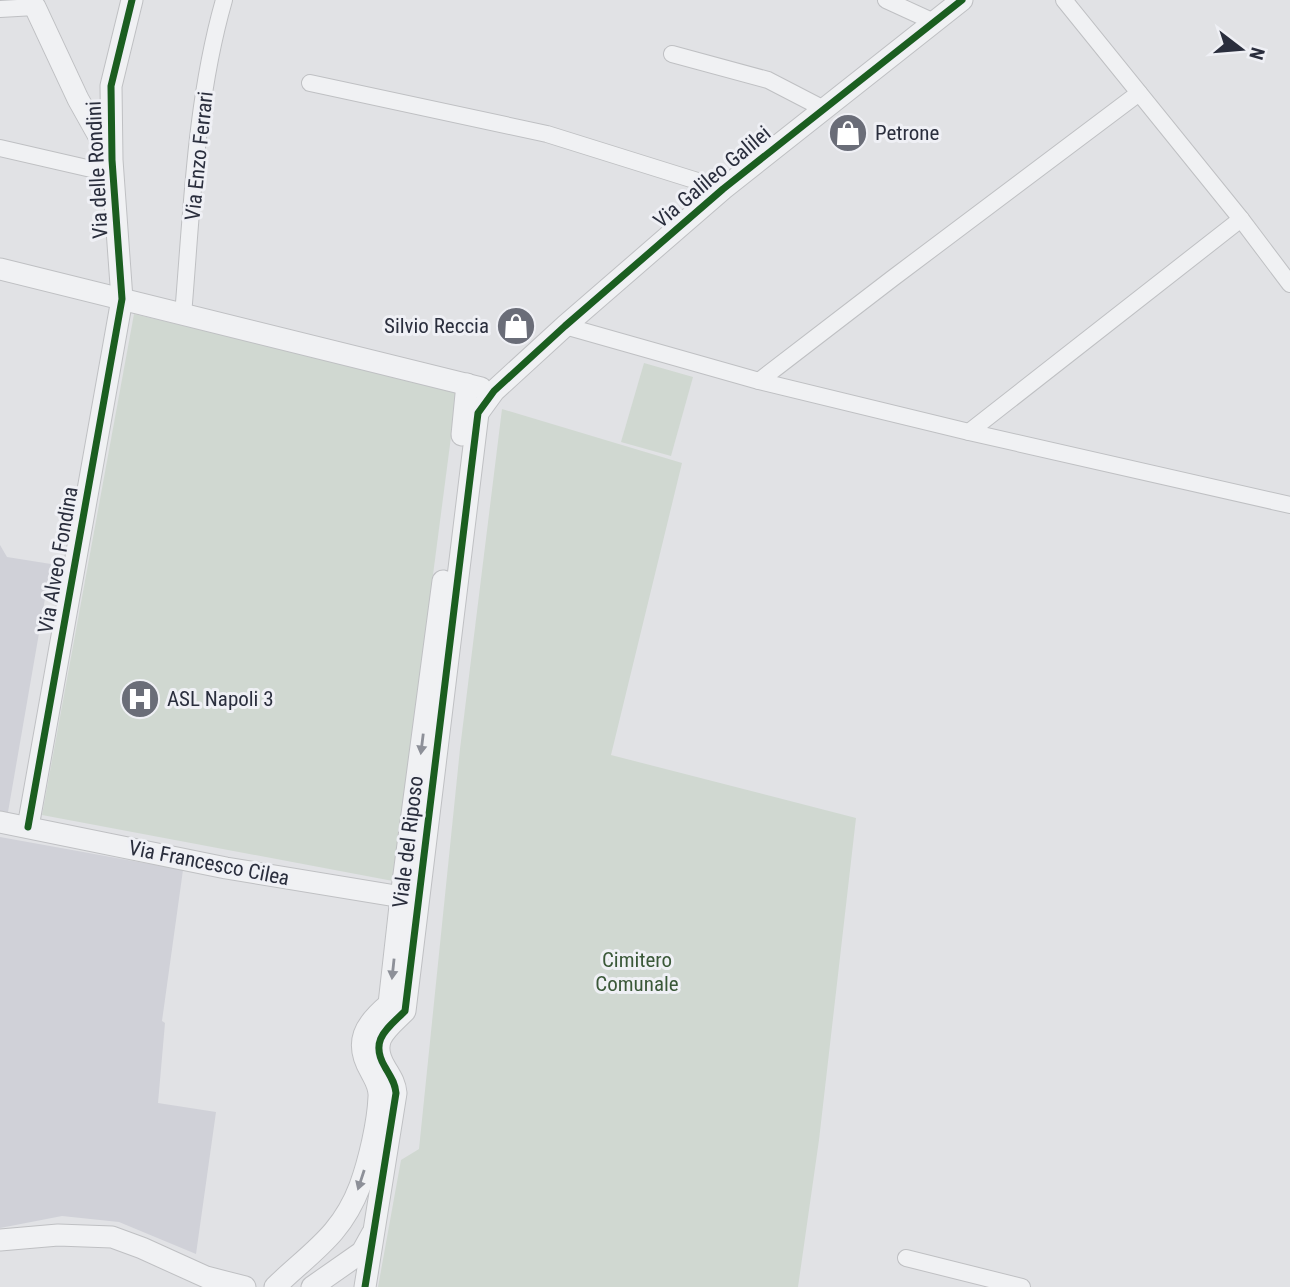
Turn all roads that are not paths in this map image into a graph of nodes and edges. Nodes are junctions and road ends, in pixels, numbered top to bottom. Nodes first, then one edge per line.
1 (132, 0) edge
2 (224, 0) edge
3 (886, 0) edge
4 (962, 0) edge
5 (1064, 0) edge
6 (32, 4) edge
7 (0, 9) edge
8 (934, 22) junction
9 (672, 54) dead end
10 (310, 83) dead end
11 (1139, 93) junction
12 (824, 109) junction
13 (0, 148) edge
14 (113, 167) junction
15 (723, 189) junction
16 (1241, 219) junction
17 (0, 270) edge
18 (1290, 284) edge
19 (122, 299) junction
20 (183, 314) junction
21 (565, 326) junction
22 (759, 382) junction
23 (467, 384) junction
24 (494, 391) junction
25 (970, 432) junction
26 (1290, 505) edge
27 (0, 822) edge
28 (28, 827) junction
29 (410, 898) junction
30 (376, 1227) junction
31 (331, 1236) junction
32 (0, 1240) edge
33 (308, 1258) junction
34 (906, 1258) dead end
35 (347, 1262) junction
36 (326, 1283) edge
37 (245, 1287) edge
38 (275, 1287) edge
39 (365, 1287) edge
40 (1022, 1287) edge

1 - 14 street, Via delle Rondini
2 - 20 street, Via Enzo Ferrari
3 - 8 street
4 - 8 street, Via Galileo Galilei
5 - 11 street
6 - 7 street
6 - 14 street
8 - 12 street, Via Galileo Galilei
9 - 12 street
10 - 15 street
11 - 16 street
11 - 22 street
12 - 15 street, Via Galileo Galilei
13 - 14 street
14 - 19 street, Via delle Rondini
15 - 21 street, Via Galileo Galilei
16 - 18 street
16 - 25 street
17 - 19 street
19 - 20 street
19 - 28 street, Via Alveo Fondina
20 - 23 street
21 - 22 street
21 - 24 street, Via Galileo Galilei
22 - 25 street
23 - 24 street
23 -> 29 street, Viale del Riposo
24 - 29 street, Viale del Riposo
25 - 26 street
27 - 28 street, Via Francesco Cilea
28 - 29 street, Via Francesco Cilea
29 - 30 street, Viale del Riposo
29 -> 31 street, Viale del Riposo
30 - 35 street, Viale del Riposo
30 - 39 street, Viale del Riposo
31 - 33 street, Viale del Riposo
31 - 35 street
32 - 37 street
33 - 36 street, Viale del Riposo
33 - 38 street, Viale del Riposo
34 - 40 street
35 - 36 street, Viale del Riposo

